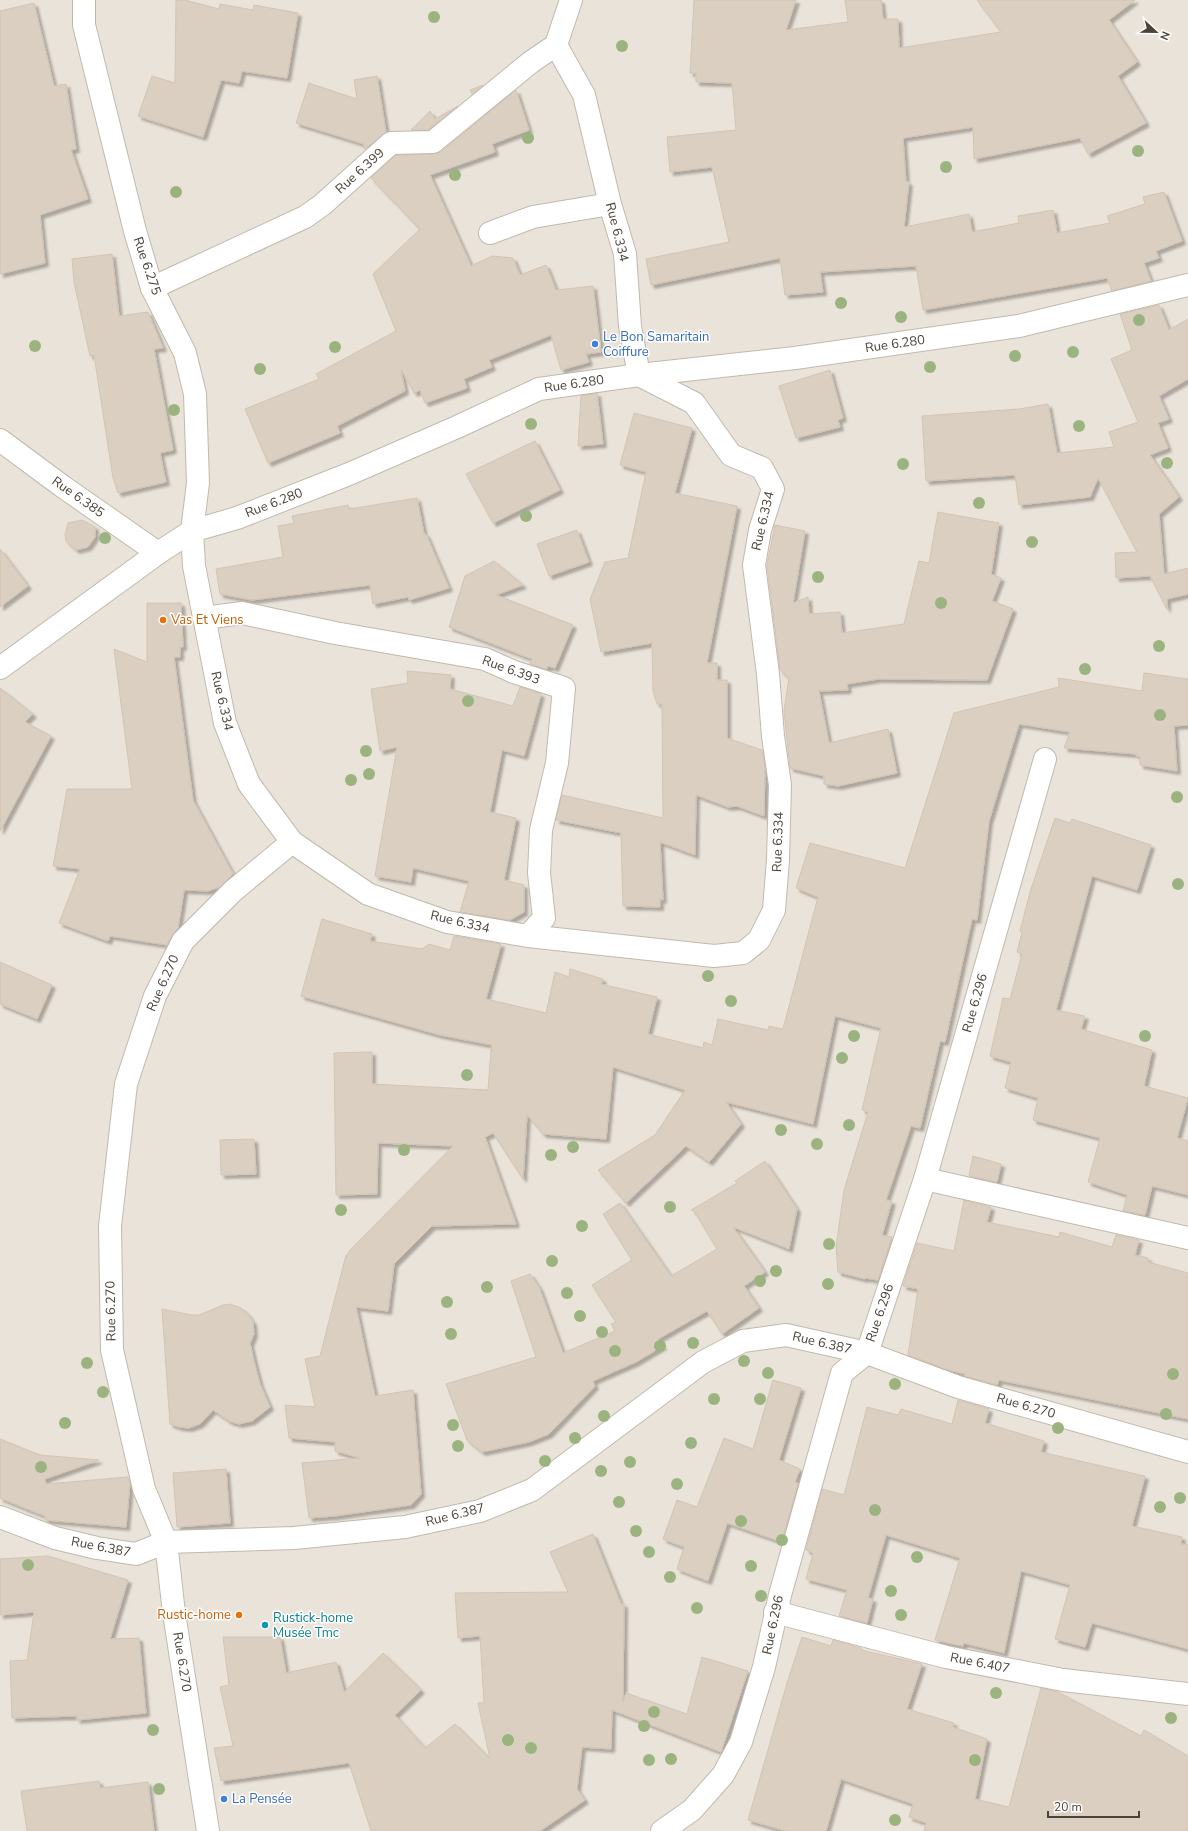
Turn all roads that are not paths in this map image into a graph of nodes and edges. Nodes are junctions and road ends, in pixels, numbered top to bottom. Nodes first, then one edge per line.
1 (84, 0) edge
2 (571, 0) edge
3 (556, 46) junction
4 (610, 204) junction
5 (490, 233) dead end
6 (1188, 285) edge
7 (152, 288) junction
8 (639, 374) junction
9 (0, 440) edge
10 (192, 531) junction
11 (158, 552) junction
12 (204, 618) junction
13 (0, 668) edge
14 (1045, 760) dead end
15 (292, 842) junction
16 (528, 936) junction
17 (925, 1179) junction
18 (1188, 1238) edge
19 (867, 1353) junction
20 (1188, 1452) edge
21 (0, 1517) edge
22 (166, 1542) junction
23 (775, 1612) junction
24 (1188, 1694) edge
25 (208, 1831) edge
26 (662, 1831) edge

1 - 7 street, Rue 6.275
2 - 3 street
3 - 4 street, Rue 6.334
3 - 7 street, Rue 6.399
4 - 5 street
4 - 8 street, Rue 6.334
6 - 8 street, Rue 6.280
7 - 10 street, Rue 6.275
8 - 10 street, Rue 6.280
8 - 16 street, Rue 6.334
9 - 11 street, Rue 6.385
10 - 11 street, Rue 6.280
10 - 12 street, Rue 6.334
11 - 13 street, Rue 6.280
12 - 15 street, Rue 6.334
12 - 16 street, Rue 6.393
14 - 17 street, Rue 6.296
15 - 16 street, Rue 6.334
15 - 22 street, Rue 6.270
17 - 18 street
17 - 19 street, Rue 6.296
19 - 20 street, Rue 6.270
19 - 22 street, Rue 6.387
19 - 23 street, Rue 6.296
21 - 22 street, Rue 6.387
22 - 25 street, Rue 6.270
23 - 24 street, Rue 6.407
23 - 26 street, Rue 6.296

